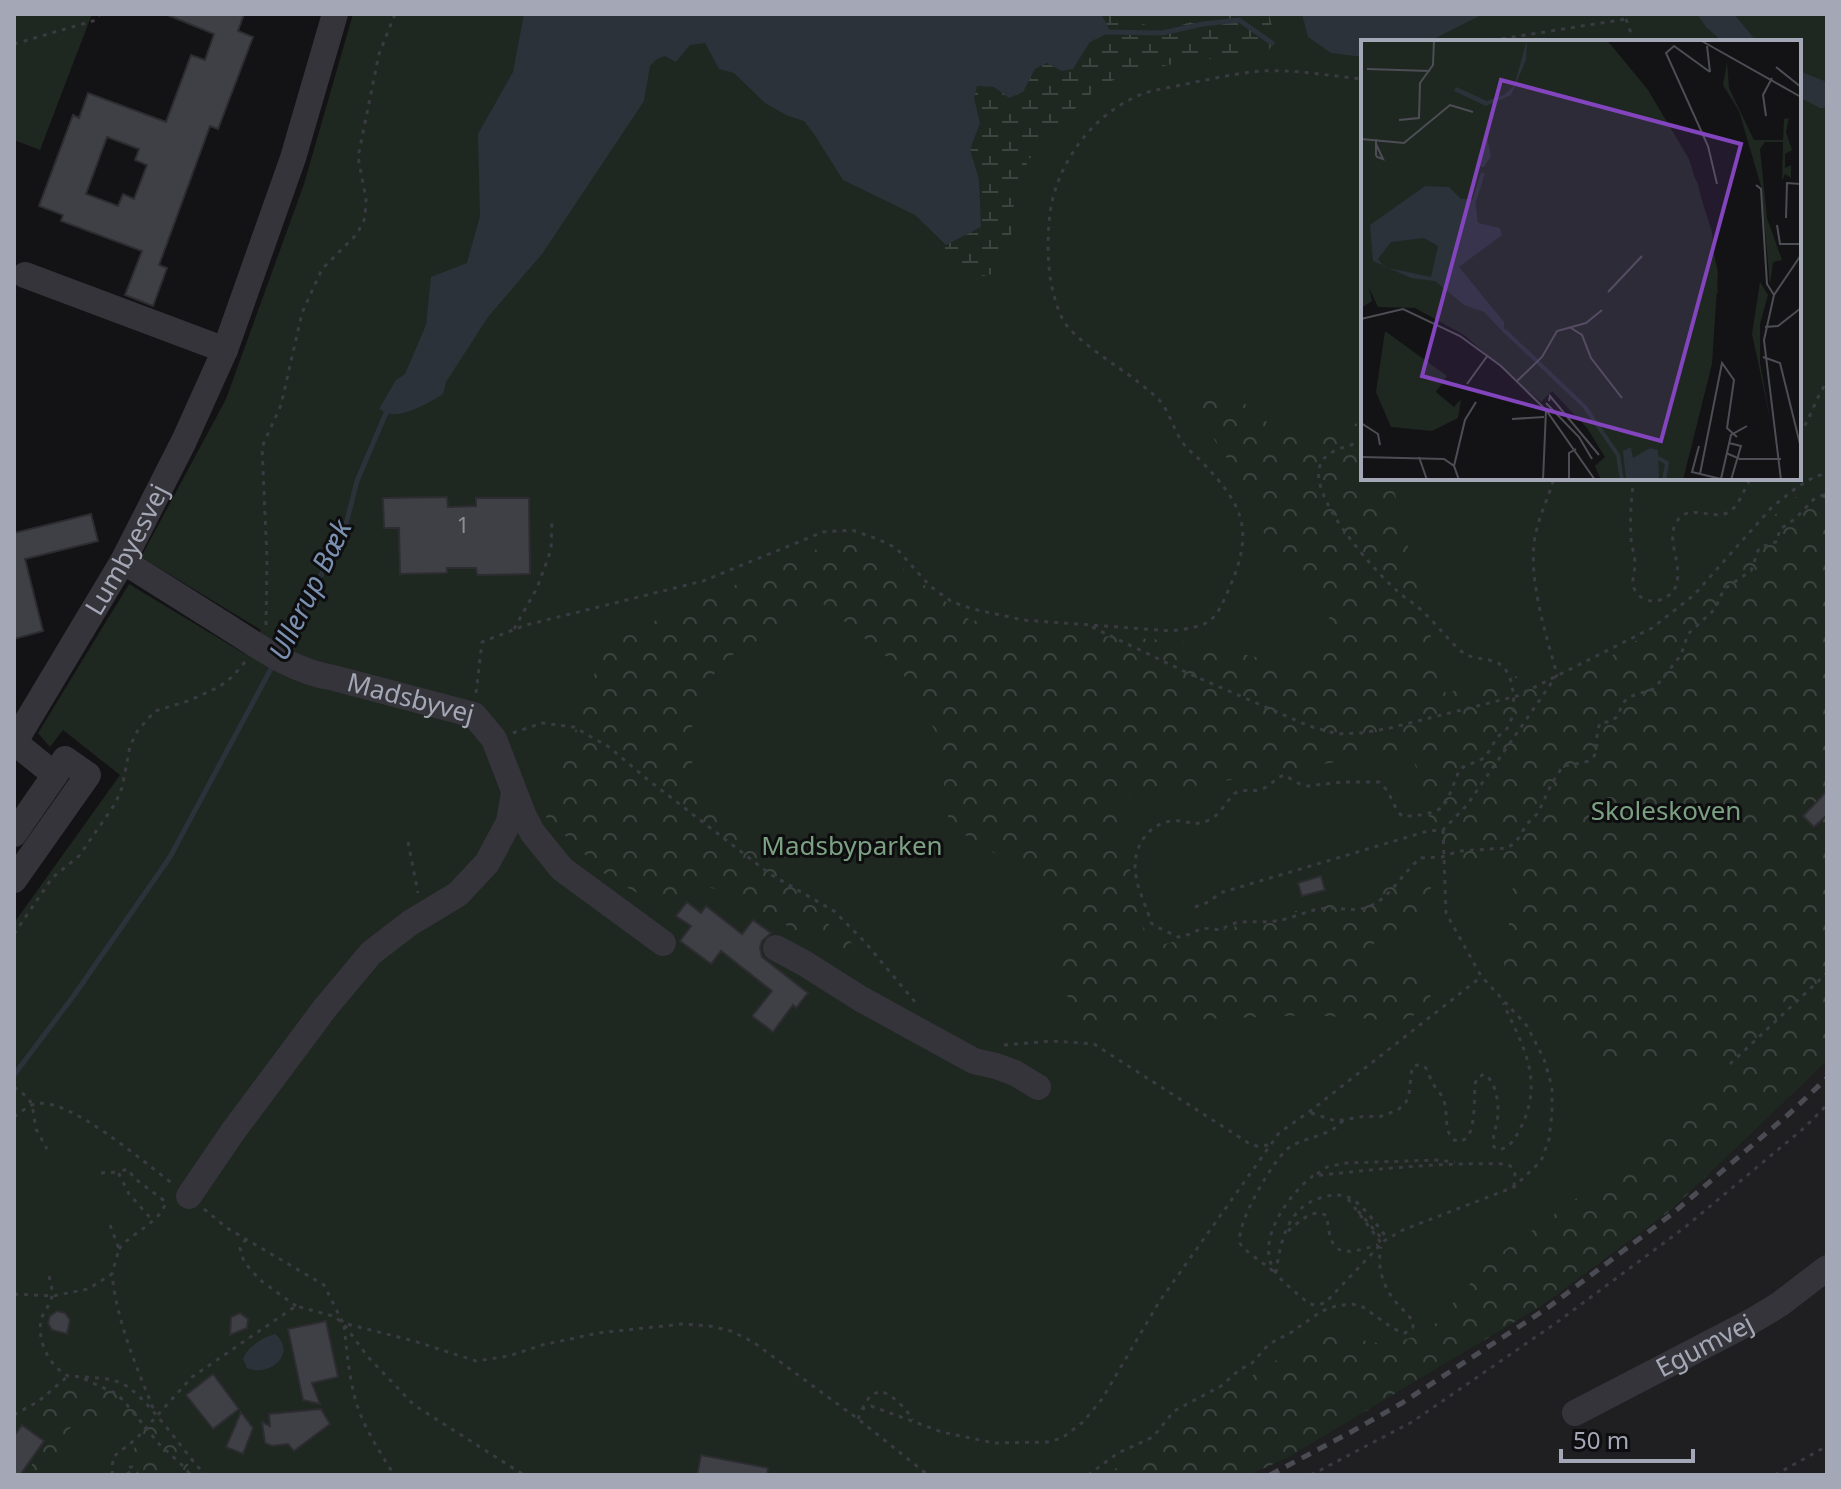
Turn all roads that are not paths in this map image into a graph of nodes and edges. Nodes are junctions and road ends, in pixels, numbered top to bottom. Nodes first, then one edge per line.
1 (335, 14) edge
2 (25, 275) dead end
3 (225, 350) junction
4 (123, 561) junction
5 (14, 742) edge
6 (55, 775) junction
7 (514, 791) junction
8 (14, 834) edge
9 (14, 880) edge
10 (663, 943) dead end
11 (776, 948) dead end
12 (1038, 1087) dead end
13 (189, 1196) road end
14 (1827, 1268) edge
15 (1575, 1413) dead end

1 - 3 street, Lumbyesvej
2 - 3 street
3 - 4 street, Lumbyesvej
4 - 5 street, Lumbyesvej
4 - 7 street, Madsbyvej
5 - 6 street
6 - 8 street
6 - 9 street
7 - 10 street, Madsbyvej
7 - 13 street
11 - 12 street
14 - 15 street, Egumvej

